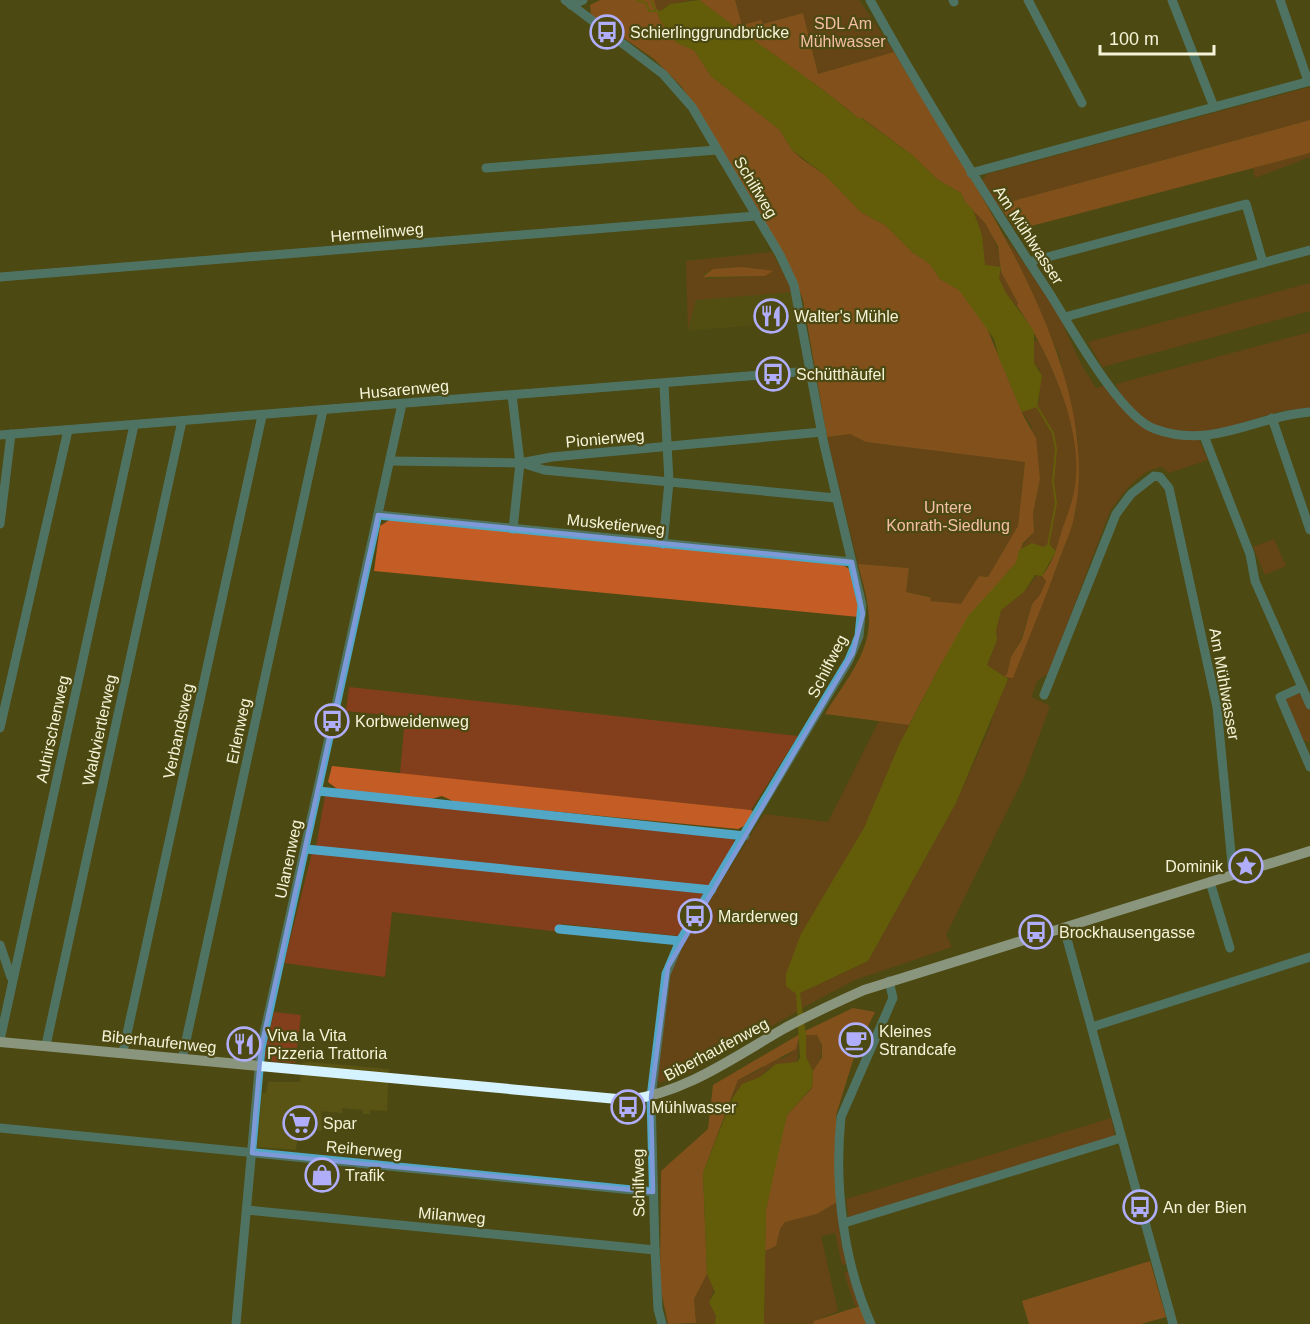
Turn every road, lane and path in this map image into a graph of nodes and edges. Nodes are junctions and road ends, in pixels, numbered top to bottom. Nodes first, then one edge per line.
1 (583, 0) edge
2 (870, 0) edge
3 (1028, 0) edge
4 (1172, 0) edge
5 (1280, 0) edge
6 (568, 3) edge
7 (1309, 81) edge
8 (1082, 104) dead end
9 (1214, 107) junction
10 (717, 150) junction
11 (486, 168) dead end
12 (971, 173) junction
13 (756, 216) junction
14 (1310, 250) edge
15 (1029, 262) junction
16 (1263, 263) junction
17 (0, 277) edge
18 (1065, 317) junction
19 (811, 371) junction
20 (664, 385) junction
21 (512, 395) junction
22 (402, 404) junction
23 (323, 410) junction
24 (1310, 412) edge
25 (262, 416) junction
26 (1272, 418) junction
27 (182, 422) junction
28 (134, 425) junction
29 (68, 430) junction
30 (822, 432) junction
31 (11, 434) junction
32 (0, 435) edge
33 (1204, 436) junction
34 (669, 447) junction
35 (391, 461) junction
36 (520, 462) junction
37 (669, 482) junction
38 (836, 498) junction
39 (378, 515) junction
40 (0, 524) edge
41 (513, 529) junction
42 (1310, 530) edge
43 (663, 544) junction
44 (852, 562) junction
45 (1302, 687) junction
46 (1044, 695) dead end
47 (1310, 705) edge
48 (0, 728) edge
49 (1306, 747) edge
50 (1310, 767) edge
51 (318, 791) junction
52 (745, 836) junction
53 (306, 849) junction
54 (1310, 851) edge
55 (1233, 874) junction
56 (1210, 882) junction
57 (712, 890) junction
58 (1064, 928) junction
59 (560, 929) dead end
60 (680, 941) junction
61 (0, 945) edge
62 (1230, 948) dead end
63 (1310, 957) edge
64 (12, 979) junction
65 (889, 981) junction
66 (1092, 1027) junction
67 (0, 1041) edge
68 (45, 1045) junction
69 (123, 1052) junction
70 (182, 1059) junction
71 (260, 1068) junction
72 (651, 1097) junction
73 (0, 1128) edge
74 (1121, 1138) junction
75 (252, 1153) junction
76 (653, 1192) junction
77 (247, 1210) junction
78 (844, 1223) junction
79 (655, 1250) junction
80 (236, 1324) edge
81 (662, 1324) edge
82 (871, 1324) edge
83 (1173, 1324) edge

1 - 6 street
2 - 12 street, Am Mühlwasser
3 - 8 street
4 - 9 street
5 - 7 street
6 - 10 street, Schilfweg
7 - 9 street
9 - 12 street
10 - 11 street
10 - 13 street, Schilfweg
12 - 15 street, Am Mühlwasser
13 - 17 street, Hermelinweg
13 - 19 street, Schilfweg
14 - 16 street
15 - 16 street
15 - 18 street, Am Mühlwasser
16 - 18 street
18 - 33 street, Am Mühlwasser
19 - 20 street, Husarenweg
19 - 30 street, Schilfweg
20 - 21 street, Husarenweg
20 - 34 street
21 - 22 street, Husarenweg
21 - 36 street
22 - 23 street, Husarenweg
22 - 35 street, Ulanenweg
23 - 25 street, Husarenweg
23 - 70 street, Erlenweg
24 - 26 street, Am Mühlwasser
25 - 27 street, Husarenweg
25 - 69 street, Verbandsweg
26 - 33 street, Am Mühlwasser
26 - 42 street
27 - 28 street, Husarenweg
27 - 68 street, Waldviertlerweg
28 - 29 street, Husarenweg
28 - 64 street, Auhirschenweg
29 - 31 street, Husarenweg
29 - 48 street
30 - 34 street, Pionierweg
30 - 38 street, Schilfweg
31 - 32 street, Husarenweg
31 - 40 street
33 - 45 street
34 - 36 street, Pionierweg
34 - 37 street
35 - 36 street, Pionierweg
35 - 39 street, Ulanenweg
36 - 37 street
36 - 41 street
37 - 38 street
37 - 43 street
38 - 44 street, Schilfweg
39 - 41 street, Musketierweg
39 - 51 street, Ulanenweg
41 - 43 street, Musketierweg
43 - 44 street, Musketierweg
44 - 52 street, Schilfweg
45 - 47 street
45 - 49 street
46 - 55 street, Am Mühlwasser
49 - 50 street
51 - 52 street
51 - 53 street, Ulanenweg
52 - 57 street, Schilfweg
53 - 57 street
53 - 71 street, Ulanenweg
54 - 55 main road, Biberhaufenweg
55 - 56 main road, Biberhaufenweg
56 - 58 main road, Biberhaufenweg
56 - 62 street
57 - 60 street, Schilfweg
58 - 65 main road, Biberhaufenweg
58 - 66 street
59 - 60 street
60 - 72 street, Schilfweg
61 - 64 street
63 - 66 street
64 - 67 street, Auhirschenweg
65 - 72 main road, Biberhaufenweg
65 - 78 street
66 - 74 street
67 - 68 main road, Biberhaufenweg
68 - 69 main road, Biberhaufenweg
69 - 70 main road, Biberhaufenweg
70 - 71 main road, Biberhaufenweg
71 - 72 main road, Biberhaufenweg
71 - 75 street, Ulanenweg
72 - 76 street, Schilfweg
73 - 75 street, Reiherweg
74 - 78 street
74 - 83 street
75 - 76 street, Reiherweg
75 - 77 street, Ulanenweg
76 - 79 street, Schilfweg
77 - 79 street, Milanweg
77 - 80 street, Ulanenweg
78 - 82 street
79 - 81 street, Schilfweg

